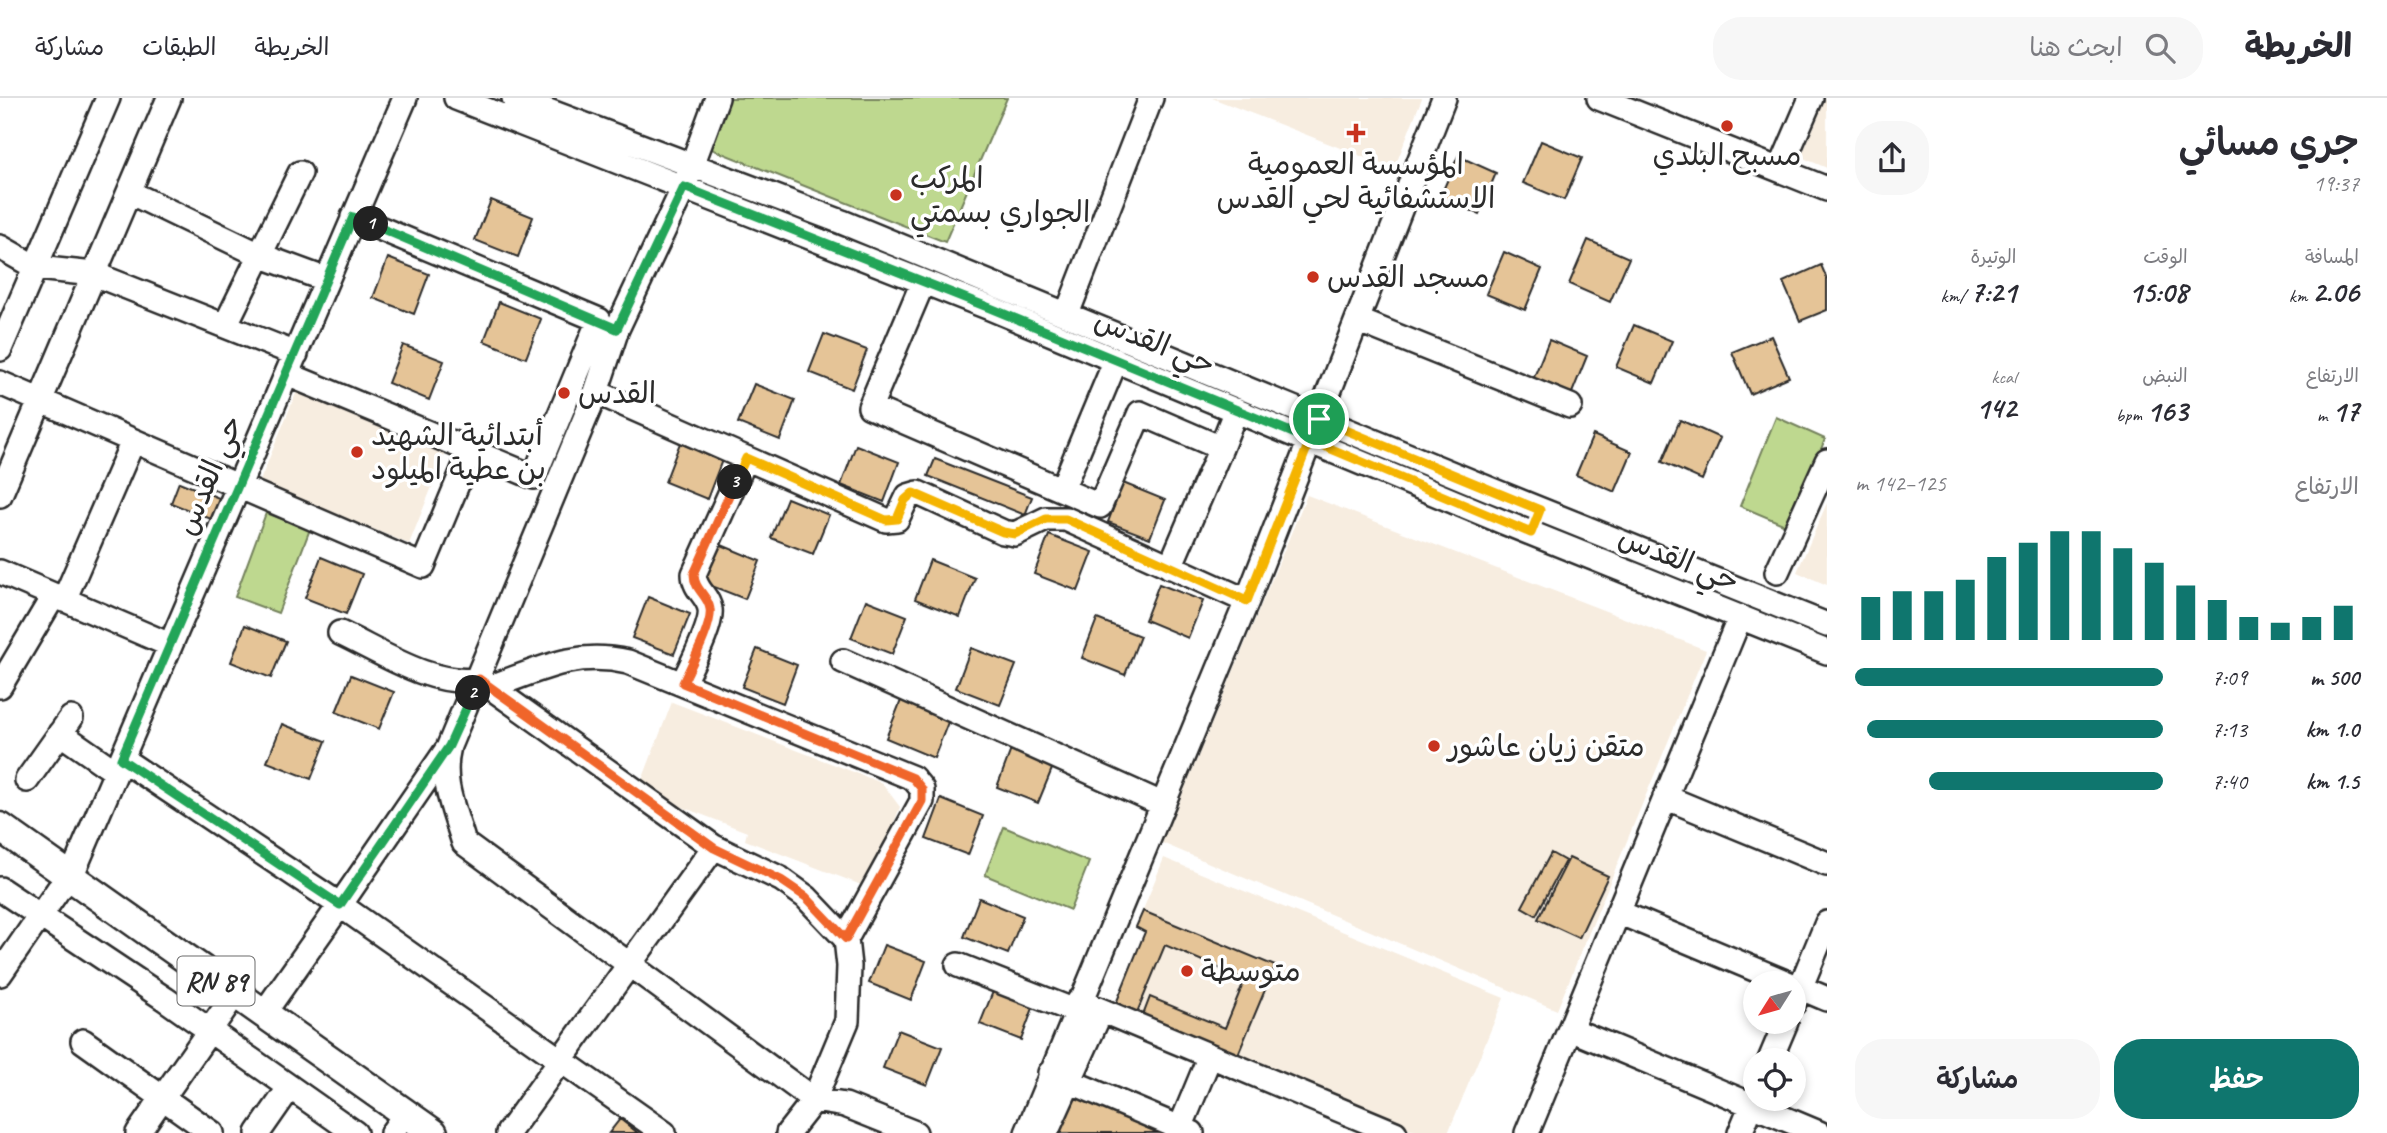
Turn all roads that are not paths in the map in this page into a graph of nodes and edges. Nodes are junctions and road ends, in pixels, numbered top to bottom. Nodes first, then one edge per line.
1 (108, 98) edge
2 (169, 98) edge
3 (405, 98) edge
4 (456, 98) edge
5 (514, 98) edge
6 (717, 98) edge
7 (1151, 98) edge
8 (1444, 98) edge
9 (1599, 98) edge
10 (1811, 98) edge
11 (543, 103) edge
12 (1780, 170) junction
13 (300, 173) dead end
14 (688, 177) junction
15 (1827, 189) edge
16 (129, 192) junction
17 (353, 217) junction
18 (0, 247) edge
19 (262, 256) junction
20 (37, 268) junction
21 (94, 274) junction
22 (327, 280) junction
23 (923, 282) junction
24 (1066, 314) junction
25 (1357, 320) junction
26 (608, 324) junction
27 (225, 326) junction
28 (0, 349) edge
29 (1116, 360) junction
30 (291, 364) junction
31 (0, 383) edge
32 (596, 392) junction
33 (40, 401) junction
34 (1570, 407) dead end
35 (1236, 410) junction
36 (1315, 430) junction
37 (133, 441) junction
38 (1220, 448) junction
39 (471, 451) junction
40 (746, 458) junction
41 (1827, 461) edge
42 (239, 486) junction
43 (1062, 489) junction
44 (0, 495) edge
45 (1540, 510) junction
46 (1531, 533) junction
47 (1170, 566) junction
48 (1777, 572) dead end
49 (4, 581) edge
50 (59, 598) junction
51 (1247, 601) junction
52 (1740, 617) junction
53 (1827, 625) edge
54 (340, 633) dead end
55 (170, 645) junction
56 (1827, 652) edge
57 (843, 661) dead end
58 (485, 683) junction
59 (683, 683) junction
60 (0, 686) edge
61 (449, 746) junction
62 (119, 766) junction
63 (27, 780) dead end
64 (1665, 797) junction
65 (1161, 804) junction
66 (0, 827) edge
67 (0, 848) edge
68 (714, 848) junction
69 (1827, 864) edge
70 (64, 883) junction
71 (0, 889) edge
72 (340, 905) junction
73 (1618, 912) junction
74 (41, 915) junction
75 (1827, 923) edge
76 (846, 939) junction
77 (630, 964) junction
78 (958, 965) dead end
79 (1751, 971) edge
80 (1803, 971) edge
81 (0, 974) edge
82 (1806, 993) edge
83 (1827, 999) edge
84 (231, 1000) junction
85 (1077, 1006) junction
86 (1101, 1011) junction
87 (264, 1013) junction
88 (1570, 1029) junction
89 (209, 1030) junction
90 (83, 1041) dead end
91 (1210, 1056) junction
92 (561, 1060) junction
93 (1059, 1077) junction
94 (290, 1087) junction
95 (1743, 1097) edge
96 (163, 1098) junction
97 (814, 1100) junction
98 (1750, 1111) edge
99 (1774, 1111) edge
100 (399, 1127) edge
101 (1183, 1131) edge
102 (138, 1133) edge
103 (212, 1133) edge
104 (258, 1133) edge
105 (355, 1133) edge
106 (433, 1133) edge
107 (508, 1133) edge
108 (664, 1133) edge
109 (788, 1133) edge
110 (915, 1133) edge
111 (1027, 1133) edge
112 (1046, 1133) edge
113 (1395, 1133) edge
114 (1527, 1133) edge
115 (1740, 1133) edge
116 (1819, 1133) edge

1 - 20 street
2 - 16 street
3 - 17 street, حي القدس
4 - 14 street, حي القدس
5 - 11 street
6 - 14 street
7 - 24 street
8 - 25 street
9 - 12 street
10 - 12 street
11 - 14 street
12 - 15 street
13 - 19 street
14 - 23 street, حي القدس
14 - 24 street
14 - 26 street
16 - 19 street
16 - 21 street
17 - 22 street, حي القدس
17 - 26 street
18 - 20 street
19 - 22 street
19 - 27 street
20 - 21 street
20 - 28 street
21 - 27 street
21 - 33 street
22 - 30 street, حي القدس
23 - 29 street, حي القدس
23 - 43 street
24 - 36 street
25 - 34 street
25 - 36 street
26 - 32 street
26 - 39 street
27 - 30 street
29 - 35 street, حي القدس
29 - 43 street
30 - 39 street
30 - 42 street, حي القدس
31 - 33 street
32 - 40 street
32 - 58 street
33 - 37 street
33 - 44 street
35 - 36 street, حي القدس
35 - 38 street
36 - 45 street
36 - 46 street, حي القدس
36 - 51 street
37 - 42 street
37 - 50 street
38 - 43 street
38 - 47 street
39 - 42 street
40 - 47 street
40 - 59 street
41 - 48 street
42 - 55 street, حي القدس
45 - 46 street
45 - 53 street
46 - 52 street, حي القدس
47 - 51 street
49 - 50 street
50 - 55 street
50 - 60 street
51 - 65 street
52 - 56 street, حي القدس
52 - 64 street
54 - 58 street
55 - 62 street, حي القدس
57 - 65 street
58 - 59 street
58 - 61 street
58 - 68 street
59 - 76 street
61 - 72 street
61 - 77 street
62 - 63 street
62 - 70 street, حي القدس
62 - 72 street
64 - 69 street
64 - 73 street
65 - 85 street
66 - 70 main road, RN 89
67 - 70 main road, RN 89
68 - 76 street
68 - 77 street
70 - 74 street, حي القدس
70 - 84 main road, RN 89
71 - 74 street
72 - 87 street
72 - 92 street
73 - 79 street
73 - 88 street
74 - 81 street, حي القدس
74 - 89 street
75 - 80 street
76 - 97 street
77 - 92 street
77 - 97 street
78 - 85 street
82 - 83 street
84 - 87 main road, RN 89
84 - 89 street
84 - 100 main road, RN 89
85 - 86 street
85 - 93 street
86 - 91 street
86 - 93 street
87 - 100 main road, RN 89
88 - 95 street
88 - 114 street
89 - 94 street
89 - 96 street
90 - 96 street
91 - 101 street
91 - 113 street
92 - 107 street
92 - 108 street
93 - 101 street
93 - 111 street
93 - 112 street
94 - 104 street
94 - 105 street
96 - 102 street
96 - 103 street
97 - 109 street
97 - 110 street
98 - 115 street
99 - 116 street
100 - 106 main road, RN 89

